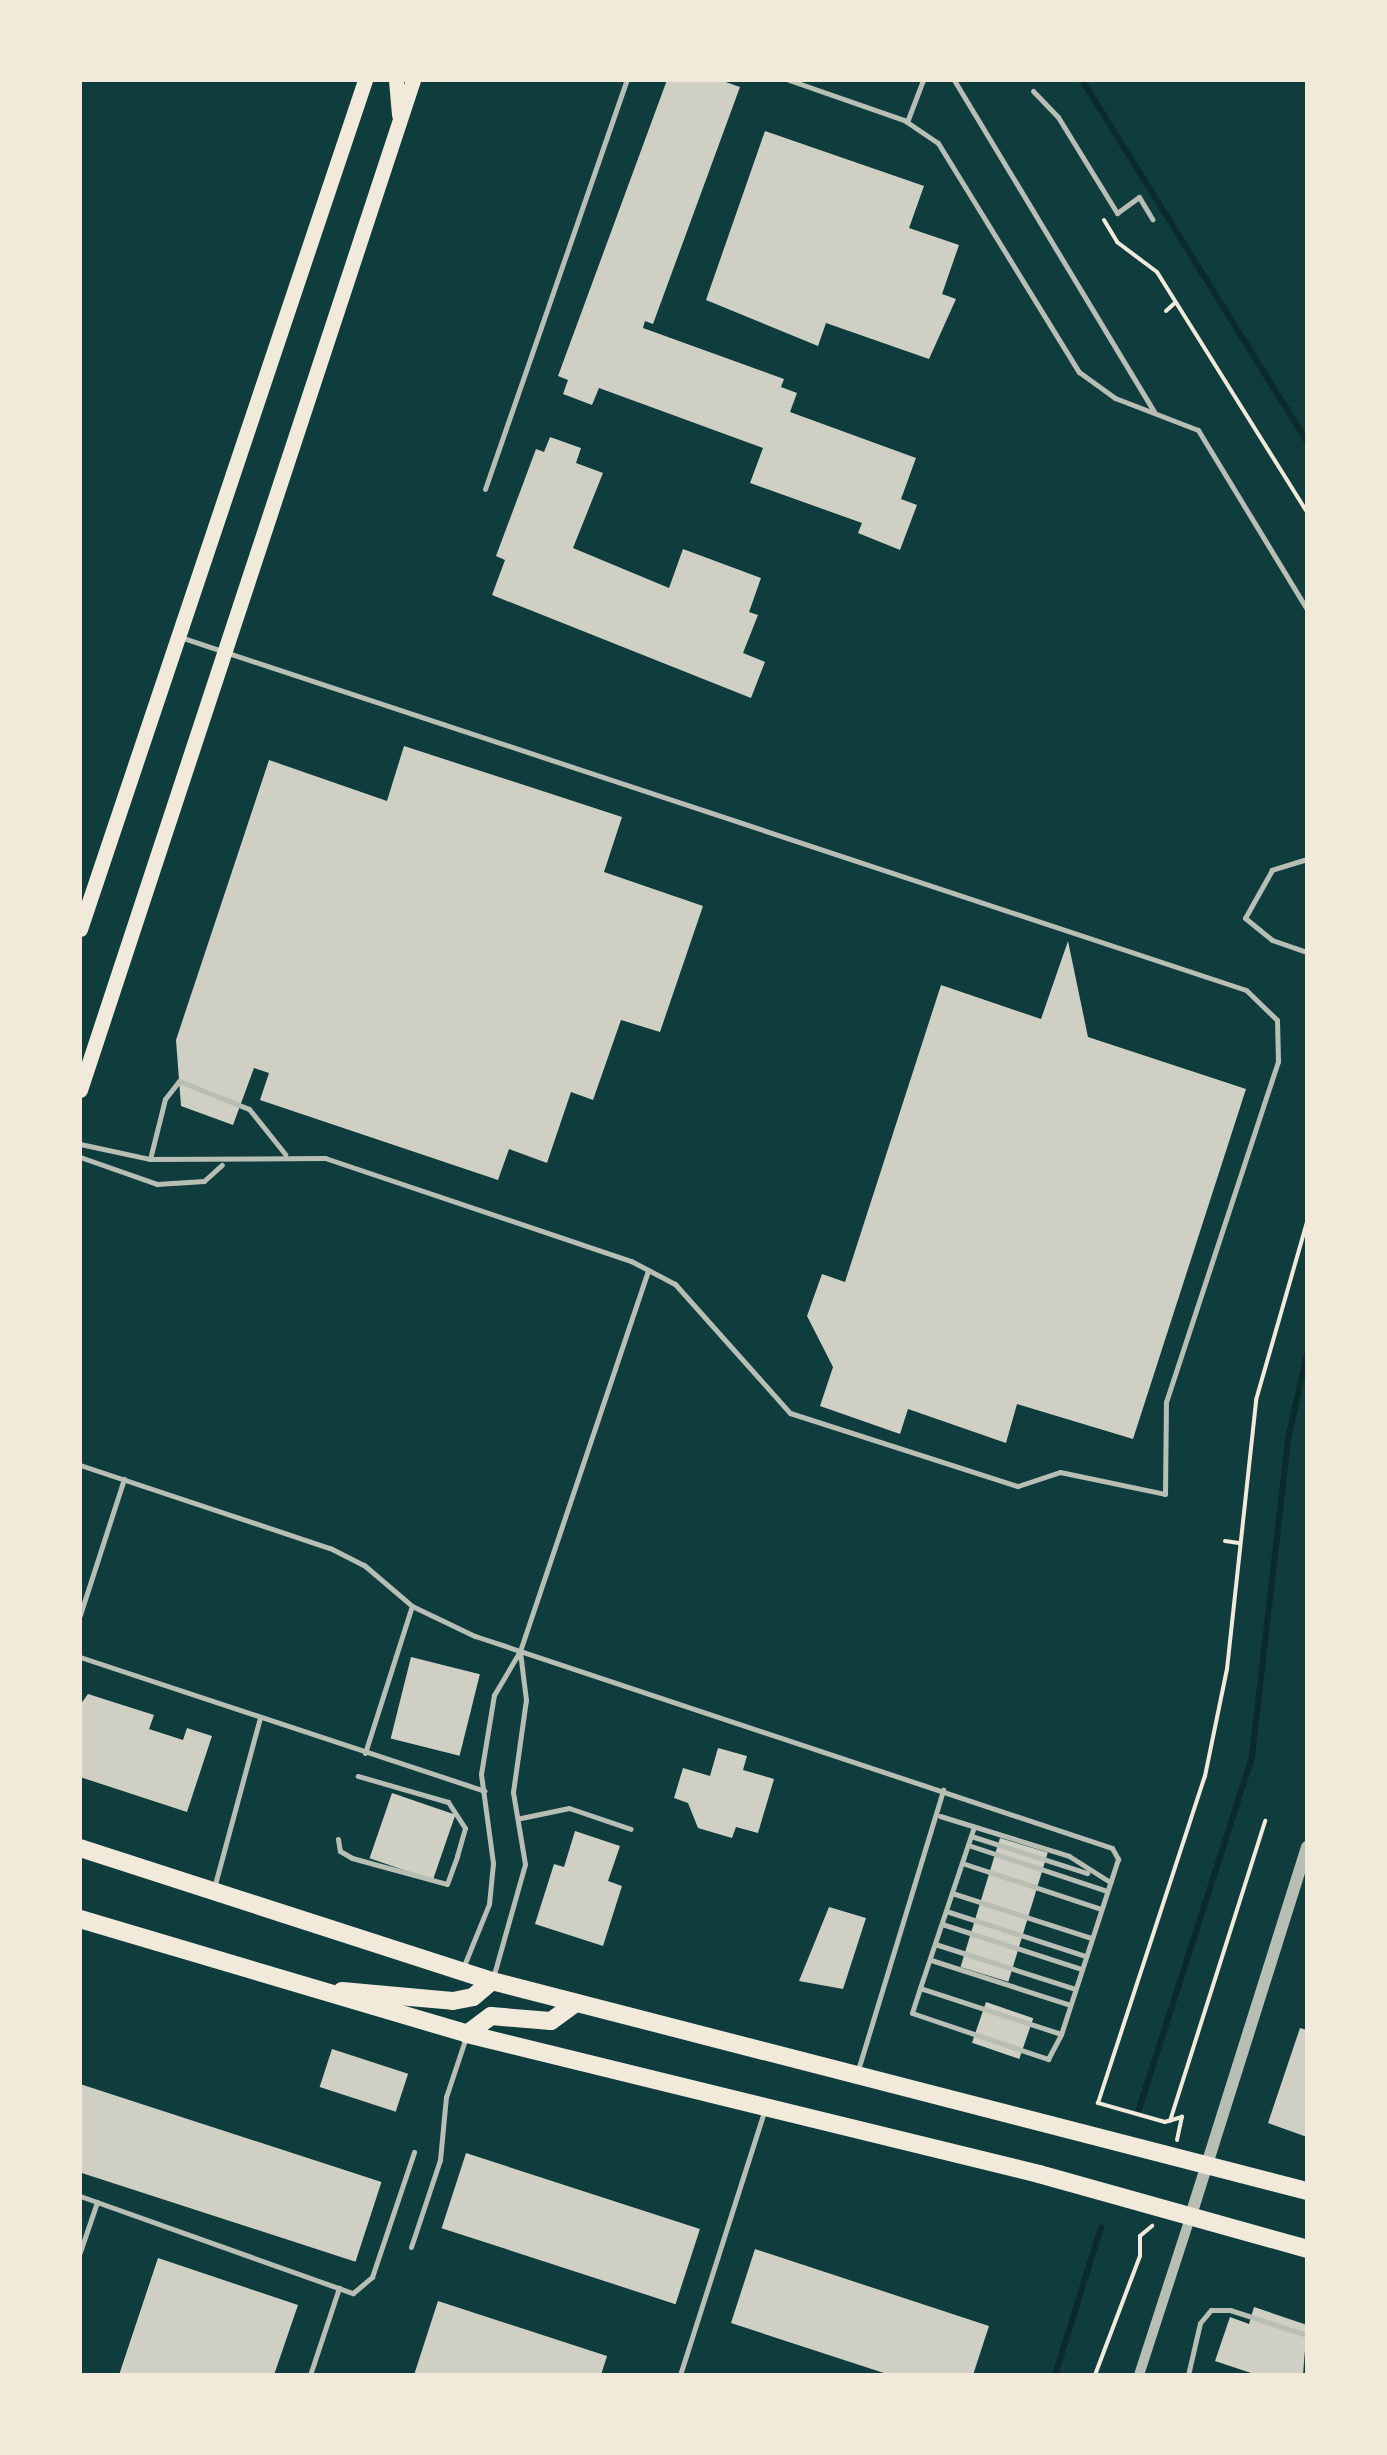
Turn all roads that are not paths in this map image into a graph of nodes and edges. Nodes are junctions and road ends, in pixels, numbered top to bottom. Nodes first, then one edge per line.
1 (365, 80) edge
2 (396, 80) edge
3 (414, 80) edge
4 (626, 80) edge
5 (789, 80) edge
6 (922, 80) edge
7 (954, 80) edge
8 (1033, 90) dead end
9 (907, 122) junction
10 (399, 124) junction
11 (1152, 219) dead end
12 (1154, 411) junction
13 (485, 489) dead end
14 (1307, 609) edge
15 (177, 636) junction
16 (223, 651) junction
17 (1307, 859) edge
18 (80, 930) edge
19 (1307, 952) edge
20 (80, 1090) edge
21 (80, 1144) edge
22 (286, 1156) junction
23 (80, 1157) edge
24 (150, 1160) junction
25 (224, 1163) junction
26 (648, 1270) junction
27 (80, 1465) edge
28 (124, 1479) junction
29 (412, 1606) junction
30 (80, 1615) edge
31 (520, 1651) junction
32 (80, 1657) edge
33 (260, 1718) junction
34 (365, 1754) junction
35 (358, 1776) dead end
36 (943, 1790) junction
37 (484, 1791) junction
38 (940, 1816) junction
39 (520, 1818) junction
40 (974, 1827) junction
41 (630, 1829) dead end
42 (971, 1836) junction
43 (338, 1839) dead end
44 (968, 1844) junction
45 (1307, 1846) edge
46 (80, 1848) edge
47 (962, 1863) junction
48 (1090, 1874) junction
49 (1302, 1881) edge
50 (1110, 1882) junction
51 (213, 1890) junction
52 (1108, 1891) junction
53 (952, 1892) junction
54 (1102, 1909) junction
55 (946, 1910) junction
56 (80, 1919) edge
57 (941, 1924) junction
58 (1092, 1938) junction
59 (935, 1944) junction
60 (1086, 1956) junction
61 (929, 1961) junction
62 (1082, 1969) junction
63 (462, 1971) junction
64 (492, 1981) junction
65 (920, 1988) junction
66 (1075, 1989) junction
67 (316, 1990) junction
68 (576, 2002) junction
69 (1070, 2005) junction
70 (467, 2034) junction
71 (1061, 2034) junction
72 (856, 2073) junction
73 (764, 2107) junction
74 (414, 2152) dead end
75 (1209, 2161) junction
76 (1307, 2191) edge
77 (80, 2196) edge
78 (97, 2202) junction
79 (1191, 2215) junction
80 (411, 2247) dead end
81 (1307, 2249) edge
82 (80, 2252) edge
83 (339, 2288) junction
84 (1307, 2335) edge
85 (310, 2375) edge
86 (680, 2375) edge
87 (1139, 2375) edge
88 (1188, 2375) edge

1 - 15 main road
2 - 10 main road
3 - 10 main road
4 - 13 lane
5 - 9 lane
6 - 9 lane
7 - 12 lane
8 - 11 lane
9 - 12 lane
10 - 16 main road
12 - 14 lane
15 - 16 lane
15 - 18 main road
16 - 20 main road
16 - 26 lane
17 - 19 lane
21 - 24 lane
22 - 24 lane
22 - 25 lane
22 - 26 lane
23 - 25 lane
24 - 25 lane
26 - 31 lane
27 - 28 lane
28 - 29 lane
28 - 30 lane
29 - 31 lane
29 - 34 lane
31 - 36 lane
31 - 37 lane
31 - 39 lane
32 - 33 lane
33 - 34 lane
33 - 51 lane
34 - 37 lane
35 - 43 lane
36 - 38 lane
36 - 50 lane
37 - 63 lane
38 - 40 lane
38 - 72 lane
39 - 41 lane
39 - 64 lane
40 - 42 lane
40 - 48 lane
42 - 44 lane
42 - 48 lane
44 - 47 lane
44 - 52 lane
45 - 49 street
46 - 51 main road
47 - 53 lane
47 - 54 lane
48 - 50 lane
49 - 75 street
50 - 52 lane
51 - 63 main road
52 - 54 lane
53 - 55 lane
53 - 58 lane
54 - 58 lane
55 - 57 lane
55 - 60 lane
56 - 67 main road
57 - 59 lane
57 - 62 lane
58 - 60 lane
59 - 61 lane
59 - 66 lane
60 - 62 lane
61 - 65 lane
61 - 69 lane
62 - 66 lane
63 - 64 main road
64 - 67 main road
64 - 68 main road
65 - 71 lane
65 - 71 lane
66 - 69 lane
67 - 70 main road
68 - 70 main road
68 - 72 main road
69 - 71 lane
70 - 73 main road
70 - 80 lane
72 - 75 main road
73 - 79 main road
73 - 86 lane
74 - 83 lane
75 - 76 main road
75 - 79 street
77 - 78 lane
78 - 82 lane
78 - 83 lane
79 - 81 main road
79 - 87 street
83 - 85 lane
84 - 88 lane

